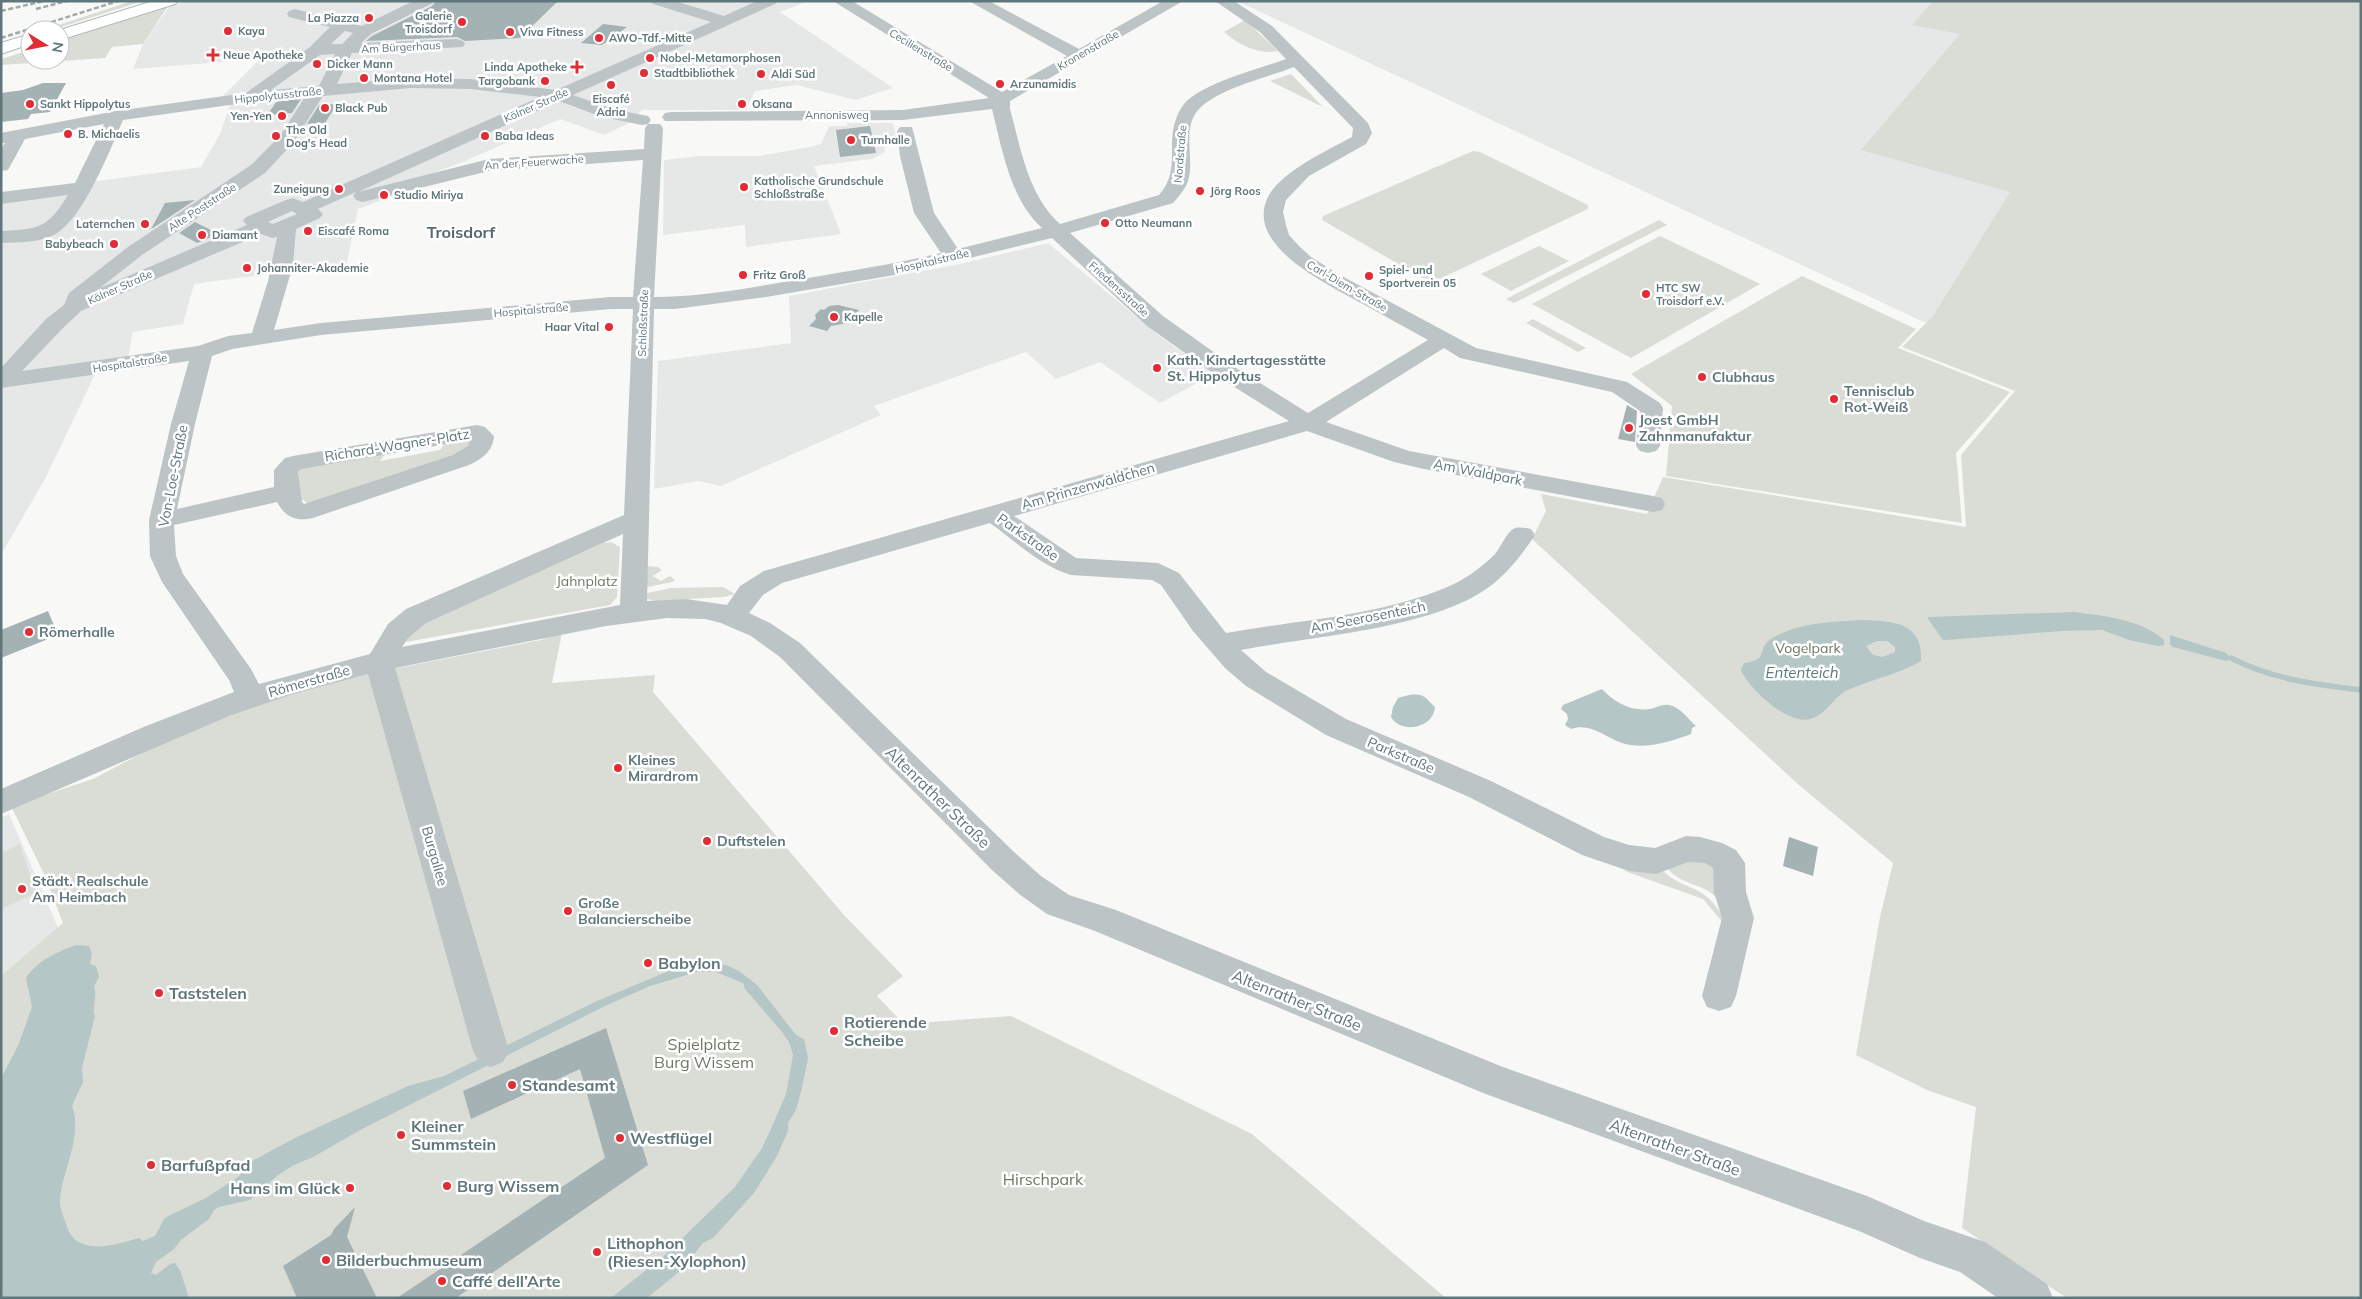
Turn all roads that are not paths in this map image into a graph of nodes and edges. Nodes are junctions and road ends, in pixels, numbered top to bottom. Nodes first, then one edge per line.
1 (148, 1) edge
2 (170, 1) edge
3 (426, 1) edge
4 (658, 1) edge
5 (770, 1) edge
6 (841, 1) edge
7 (978, 1) edge
8 (1175, 1) edge
9 (1223, 1) edge
10 (295, 14) dead end
11 (725, 21) junction
12 (342, 25) junction
13 (70, 26) edge
14 (369, 31) junction
15 (70, 33) edge
16 (20, 42) edge
17 (451, 44) dead end
18 (20, 48) edge
19 (1, 49) edge
20 (316, 50) junction
21 (345, 50) junction
22 (1, 54) edge
23 (1078, 55) junction
24 (1296, 61) junction
25 (321, 91) junction
26 (557, 95) junction
27 (251, 97) junction
28 (1002, 99) junction
29 (116, 116) junction
30 (656, 122) junction
31 (906, 131) dead end
32 (10, 137) edge
33 (652, 154) junction
34 (1, 166) edge
35 (253, 174) junction
36 (82, 188) junction
37 (1, 198) edge
38 (329, 198) junction
39 (275, 205) junction
40 (1056, 231) junction
41 (1, 237) edge
42 (953, 256) junction
43 (644, 303) junction
44 (74, 307) junction
45 (261, 338) junction
46 (1442, 340) junction
47 (202, 352) junction
48 (2, 379) edge
49 (1308, 423) junction
50 (1648, 446) dead end
51 (286, 492) junction
52 (1653, 504) dead end
53 (993, 513) junction
54 (636, 519) junction
55 (162, 520) junction
56 (1522, 536) dead end
57 (633, 614) junction
58 (734, 617) junction
59 (1220, 644) junction
60 (379, 662) junction
61 (251, 697) junction
62 (1, 802) edge
63 (1719, 996) dead end
64 (491, 1052) dead end
65 (2033, 1298) edge

1 - 13 main road
2 - 15 main road
3 - 14 street, Am Bürgerhaus
4 - 11 street
5 - 11 street, Kölner Straße
6 - 28 street, Cecilienstraße
7 - 23 street
8 - 23 street, Kronenstraße
9 - 24 street, Carl-Diem-Straße
10 - 12 street, Am Bürgerhaus
11 - 26 street, Kölner Straße
12 - 14 street, Am Bürgerhaus
12 - 20 street
14 - 21 street, Am Bürgerhaus
16 - 19 main road
17 - 21 street, Am Bürgerhaus
18 - 22 main road
20 - 21 street, Am Bürgerhaus
20 - 27 street
21 - 25 street, Am Bürgerhaus
23 - 28 street, Kronenstraße
24 - 40 street, Nordstraße
24 - 46 street, Carl-Diem-Straße
25 - 26 street, Hippolytusstraße
25 - 27 street, Hippolytusstraße
25 - 35 street, Alte Poststraße
26 - 30 street
26 - 38 street, Kölner Straße
27 - 29 street, Hippolytusstraße
28 - 30 street, Annonisweg
28 - 40 street, Friedensstraße
29 - 32 street, Hippolytusstraße
29 - 36 street
30 - 33 street, Schloßstraße
31 - 42 street
32 - 34 street
33 - 38 street, An der Feuerwache
33 - 43 street, Schloßstraße
35 - 39 street
35 - 44 street, Alte Poststraße
36 - 37 street
36 - 41 street
38 - 39 street, Kölner Straße
39 - 44 street, Kölner Straße
39 - 45 street
40 - 42 street, Hospitalstraße
40 - 49 street, Friedensstraße
42 - 43 street, Hospitalstraße
43 - 45 street, Hospitalstraße
43 - 54 street, Schloßstraße
44 - 48 street, Kölner Straße
45 - 47 street, Hospitalstraße
46 - 49 street, Am Prinzenwäldchen
46 - 50 street, Carl-Diem-Straße
47 - 48 street, Hospitalstraße
47 - 55 street, Von-Loe-Straße
49 - 52 street, Am Waldpark
49 - 53 street, Am Prinzenwäldchen
51 - 51 street, Richard-Wagner-Platz
51 - 55 street
53 - 58 street, Am Prinzenwäldchen
53 - 59 street, Parkstraße
54 - 57 street
54 - 60 street
55 - 61 street, Von-Loe-Straße
56 - 59 street, Am Seerosenteich
57 - 58 street, Altenrather Straße
57 - 60 street, Römerstraße
58 - 65 street, Altenrather Straße
59 - 63 street, Parkstraße
60 - 61 street, Römerstraße
60 - 64 street, Burgallee
61 - 62 street, Römerstraße

